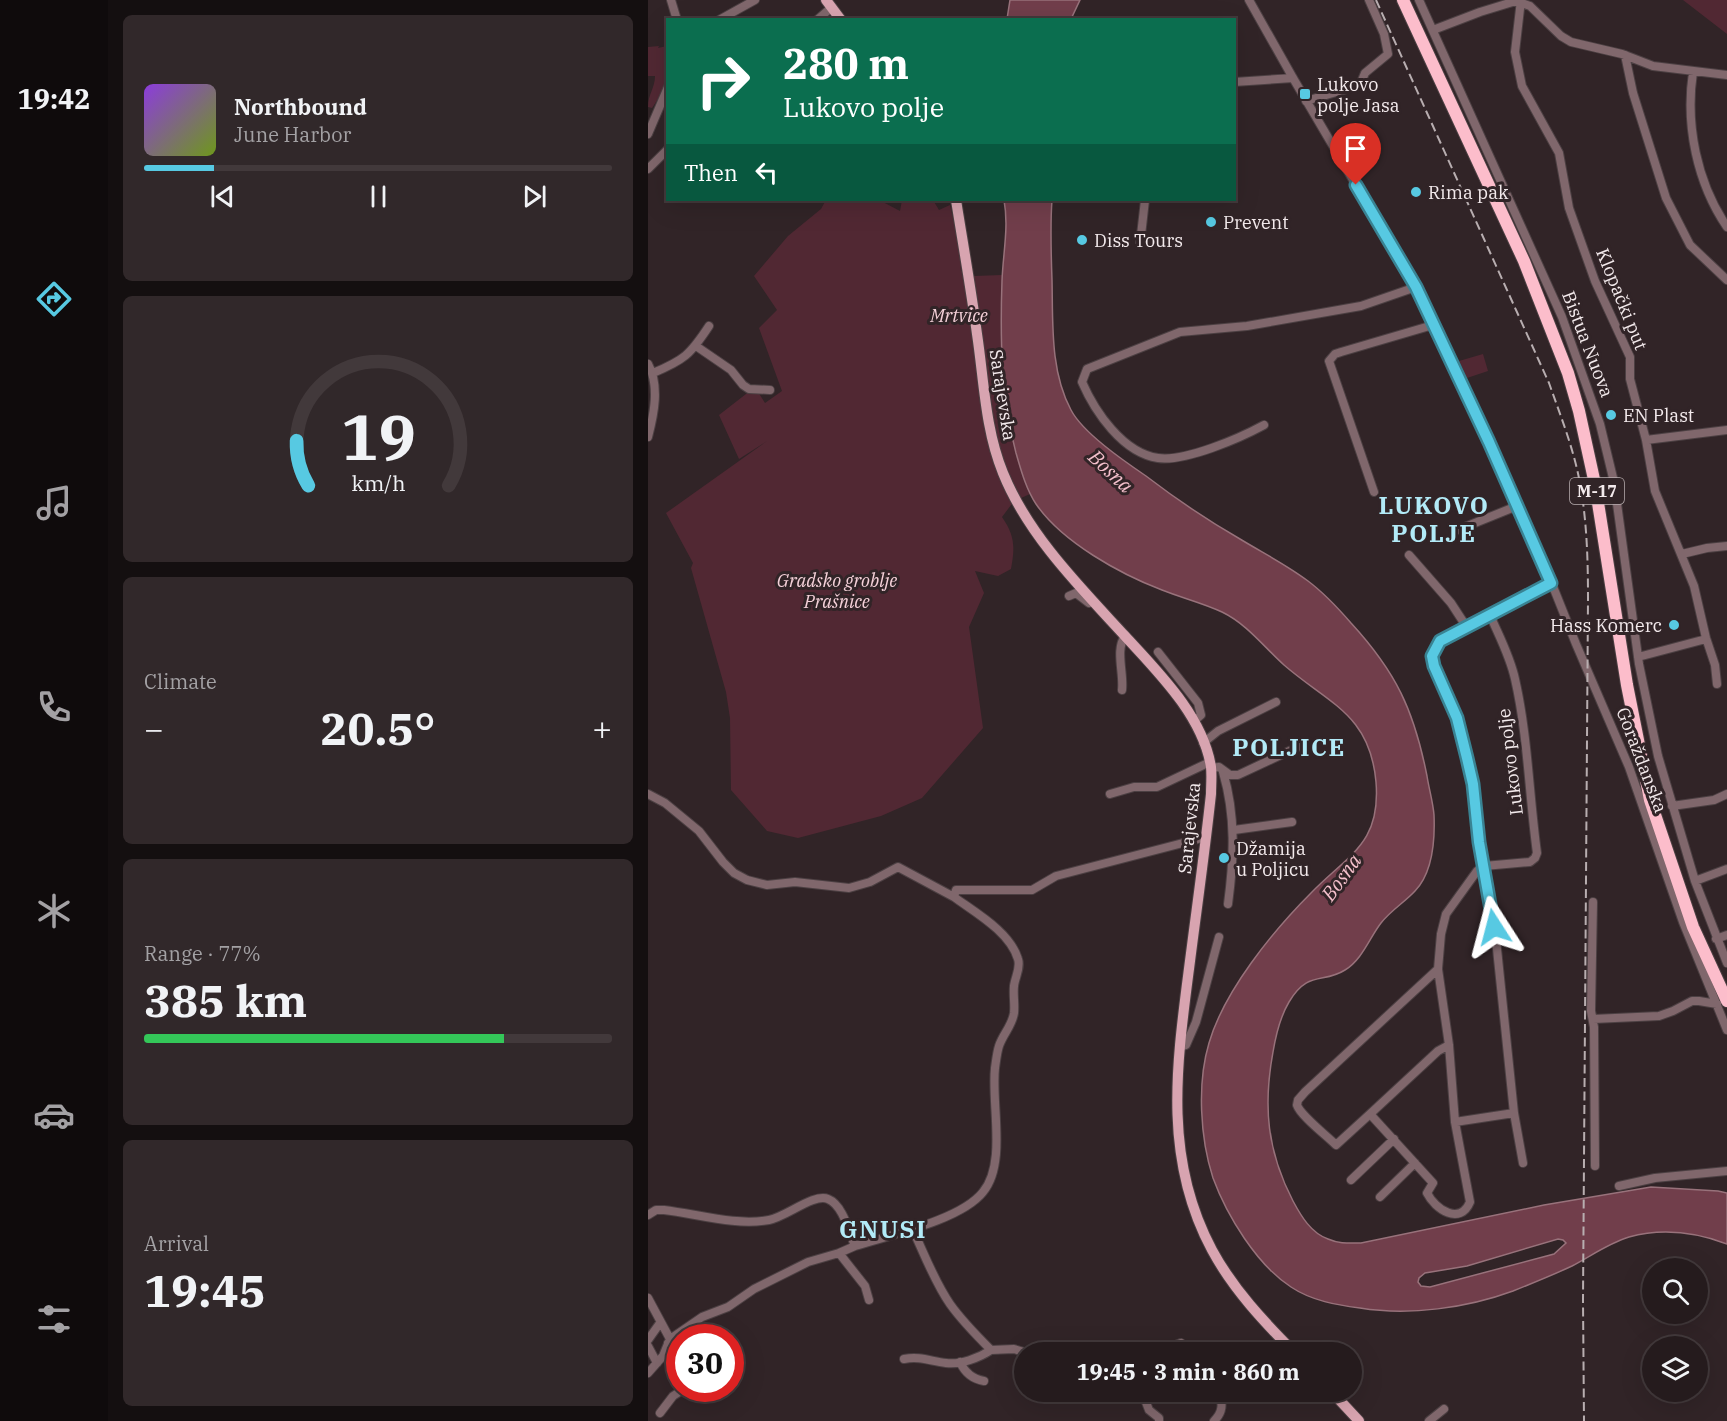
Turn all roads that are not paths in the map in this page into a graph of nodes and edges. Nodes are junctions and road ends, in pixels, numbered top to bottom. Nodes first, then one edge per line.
1 (671, 0) edge
2 (755, 0) edge
3 (1249, 0) edge
4 (1369, 0) edge
5 (1403, 0) edge
6 (1419, 0) edge
7 (1521, 1) edge
8 (829, 4) edge
9 (676, 18) edge
10 (723, 18) edge
11 (819, 18) edge
12 (840, 18) edge
13 (1433, 30) junction
14 (1625, 55) junction
15 (1693, 72) junction
16 (1727, 75) edge
17 (1293, 78) junction
18 (1236, 82) edge
19 (666, 92) edge
20 (1306, 101) junction
21 (648, 134) edge
22 (666, 151) edge
23 (648, 169) edge
24 (956, 201) edge
25 (1145, 201) edge
26 (1727, 227) edge
27 (1140, 244) dead end
28 (1727, 280) edge
29 (1416, 287) junction
30 (1433, 325) junction
31 (709, 326) dead end
32 (696, 346) junction
33 (648, 364) edge
34 (653, 373) junction
35 (770, 390) dead end
36 (1264, 425) dead end
37 (1727, 430) edge
38 (648, 437) edge
39 (1646, 440) junction
40 (1374, 492) dead end
41 (1517, 506) junction
42 (1455, 531) dead end
43 (1727, 546) edge
44 (1682, 554) junction
45 (1409, 555) dead end
46 (1551, 583) junction
47 (1070, 596) dead end
48 (1094, 601) junction
49 (1490, 615) junction
50 (1466, 626) junction
51 (1125, 636) junction
52 (1706, 639) junction
53 (1158, 652) dead end
54 (1638, 657) junction
55 (1717, 684) dead end
56 (1122, 690) dead end
57 (1276, 702) dead end
58 (1194, 721) junction
59 (1203, 743) junction
60 (1300, 746) dead end
61 (1210, 765) junction
62 (1223, 772) junction
63 (648, 794) edge
64 (1110, 794) dead end
65 (1727, 794) edge
66 (1672, 806) junction
67 (1292, 822) dead end
68 (1234, 830) junction
69 (1206, 837) junction
70 (1484, 866) junction
71 (1727, 869) edge
72 (1695, 881) junction
73 (954, 897) junction
74 (1593, 902) dead end
75 (1228, 904) dead end
76 (1727, 935) edge
77 (1219, 937) dead end
78 (1716, 939) junction
79 (1727, 963) edge
80 (1438, 969) junction
81 (1722, 1002) edge
82 (1593, 1019) junction
83 (1727, 1030) edge
84 (1449, 1045) junction
85 (1180, 1047) junction
86 (1515, 1113) junction
87 (1370, 1114) junction
88 (1455, 1122) junction
89 (1394, 1139) junction
90 (1523, 1162) dead end
91 (1415, 1163) junction
92 (1595, 1166) dead end
93 (1727, 1172) edge
94 (1351, 1180) dead end
95 (1619, 1185) dead end
96 (1380, 1197) dead end
97 (648, 1215) edge
98 (912, 1228) junction
99 (855, 1246) junction
100 (839, 1253) junction
101 (648, 1298) edge
102 (869, 1299) dead end
103 (660, 1323) junction
104 (692, 1324) edge
105 (666, 1335) edge
106 (648, 1340) edge
107 (1284, 1342) edge
108 (648, 1346) edge
109 (666, 1348) edge
110 (1014, 1349) edge
111 (991, 1350) junction
112 (904, 1359) dead end
113 (960, 1362) junction
114 (657, 1363) junction
115 (648, 1373) edge
116 (984, 1381) dead end
117 (668, 1402) edge
118 (1146, 1402) edge
119 (1221, 1402) edge
120 (1341, 1402) edge
121 (1444, 1409) dead end
122 (660, 1413) dead end
123 (1161, 1420) edge
124 (1214, 1421) edge
125 (1359, 1421) edge
126 (1429, 1421) edge

1 - 9 street
2 - 10 street
3 - 17 street, Goraždanska
4 - 20 street
5 - 81 highway, M-17
6 - 13 street, Bistua Nuova
7 - 13 street
7 - 14 street
7 - 39 street, Klopački put
8 - 11 street
8 - 12 main road
13 - 54 street, Bistua Nuova
14 - 15 street
14 - 28 street
15 - 16 street
15 - 26 street
17 - 18 street
17 - 20 street, Goraždanska
19 - 21 street
20 - 29 street, Goraždanska
22 - 23 street
24 - 48 main road, Sarajevska
25 - 27 street
29 - 30 street, Goraždanska
29 - 36 street
30 - 40 street
30 - 41 street, Goraždanska
31 - 32 street
32 - 34 street
32 - 35 street
33 - 34 street
34 - 38 street
37 - 39 street
39 - 44 street, Klopački put
41 - 42 street
41 - 46 street, Goraždanska
43 - 44 street
44 - 52 street, Klopački put
45 - 50 street
46 - 49 street
46 - 81 street, Goraždanska
47 - 48 street
48 - 51 main road, Sarajevska
49 - 50 street
49 - 70 street, Lukovo polje
50 - 70 street
51 - 56 street
51 - 58 main road, Sarajevska
52 - 54 street
52 - 55 street, Klopački put
53 - 58 street
54 - 66 street, Bistua Nuova
57 - 59 street
58 - 59 main road, Sarajevska
59 - 61 main road, Sarajevska
60 - 62 street
61 - 62 street
61 - 64 street
61 - 69 main road, Sarajevska
62 - 68 street
63 - 73 street
65 - 66 street
66 - 72 street, Bistua Nuova
67 - 68 street
68 - 75 street
69 - 73 street
69 - 85 main road, Sarajevska
70 - 80 street
70 - 86 street
71 - 72 street
72 - 78 street, Bistua Nuova
73 - 98 street
74 - 82 street
76 - 78 street
77 - 85 street
78 - 79 street, Bistua Nuova
80 - 84 street
80 - 87 street
81 - 82 street
81 - 83 street, Goraždanska
82 - 92 street
84 - 87 street
84 - 88 street
85 - 107 main road, Sarajevska
86 - 88 street
86 - 90 street
87 - 89 street
88 - 91 street
89 - 91 street
89 - 94 street
91 - 96 street
93 - 95 street
97 - 99 street
98 - 99 street
98 - 111 street
99 - 100 street
100 - 102 street
100 - 104 street
101 - 103 street
103 - 105 street
103 - 106 street
108 - 114 street
109 - 114 street
110 - 111 street
111 - 113 street
112 - 113 street
113 - 116 street
114 - 115 street
117 - 122 street
118 - 123 street
119 - 124 street
120 - 125 main road
121 - 126 street

